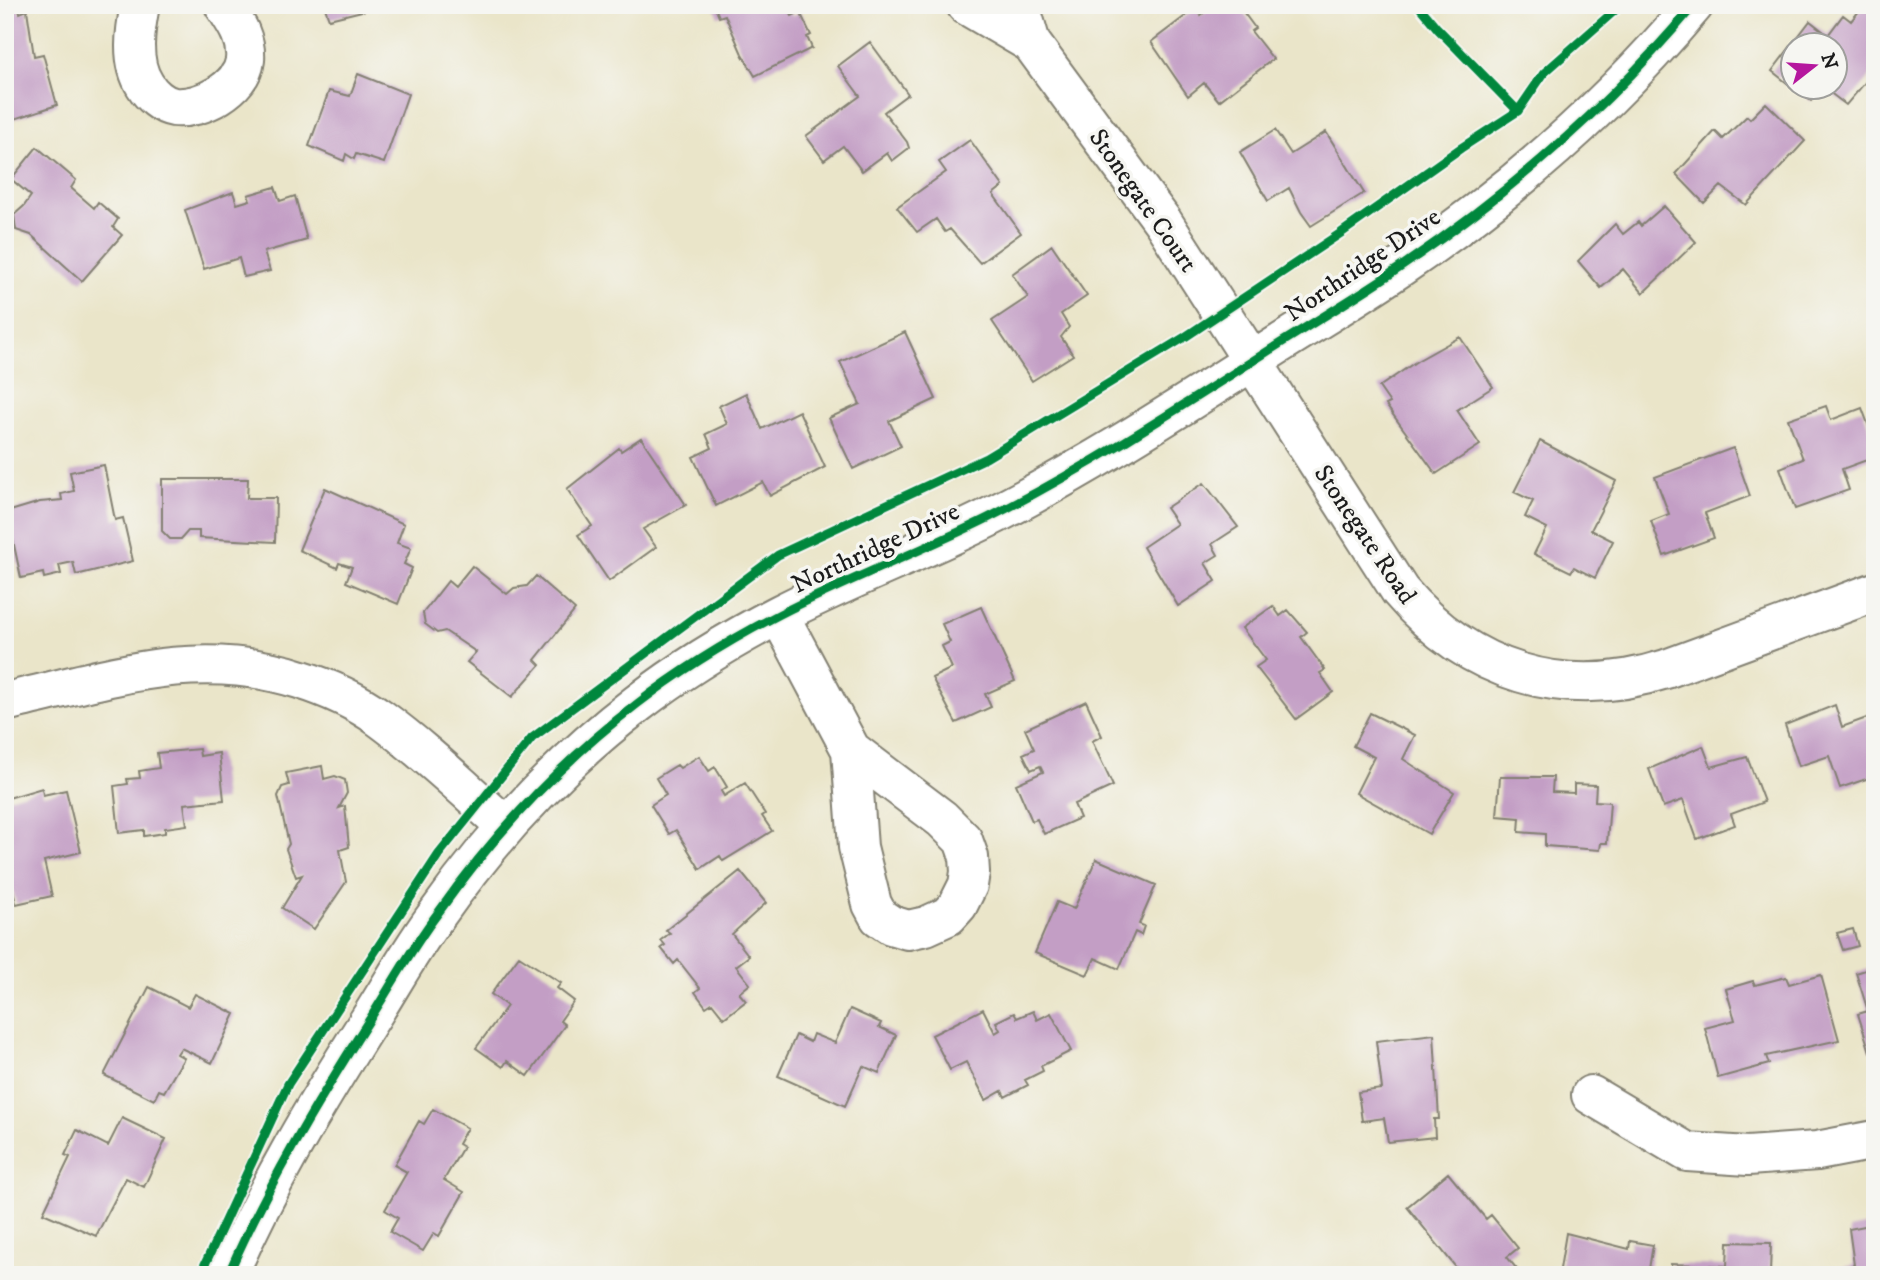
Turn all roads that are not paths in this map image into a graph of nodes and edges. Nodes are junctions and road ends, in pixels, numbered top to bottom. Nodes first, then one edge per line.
1 (140, 5) edge
2 (224, 5) edge
3 (966, 5) edge
4 (1020, 5) edge
5 (1695, 5) edge
6 (1031, 43) junction
7 (1253, 361) junction
8 (1875, 592) edge
9 (779, 615) junction
10 (5, 702) edge
11 (851, 750) dead end
12 (506, 826) junction
13 (1591, 1095) dead end
14 (1875, 1140) edge
15 (228, 1275) edge

1 - 2 street
3 - 6 street, Stonegate Court
4 - 6 street, Stonegate Court
5 - 7 street, Northridge Drive
6 - 7 street, Stonegate Court
7 - 8 street, Stonegate Road
7 - 9 street, Northridge Drive
9 - 11 street
9 - 12 street, Northridge Drive
10 - 12 street
12 - 15 street, Northridge Drive
13 - 14 street

